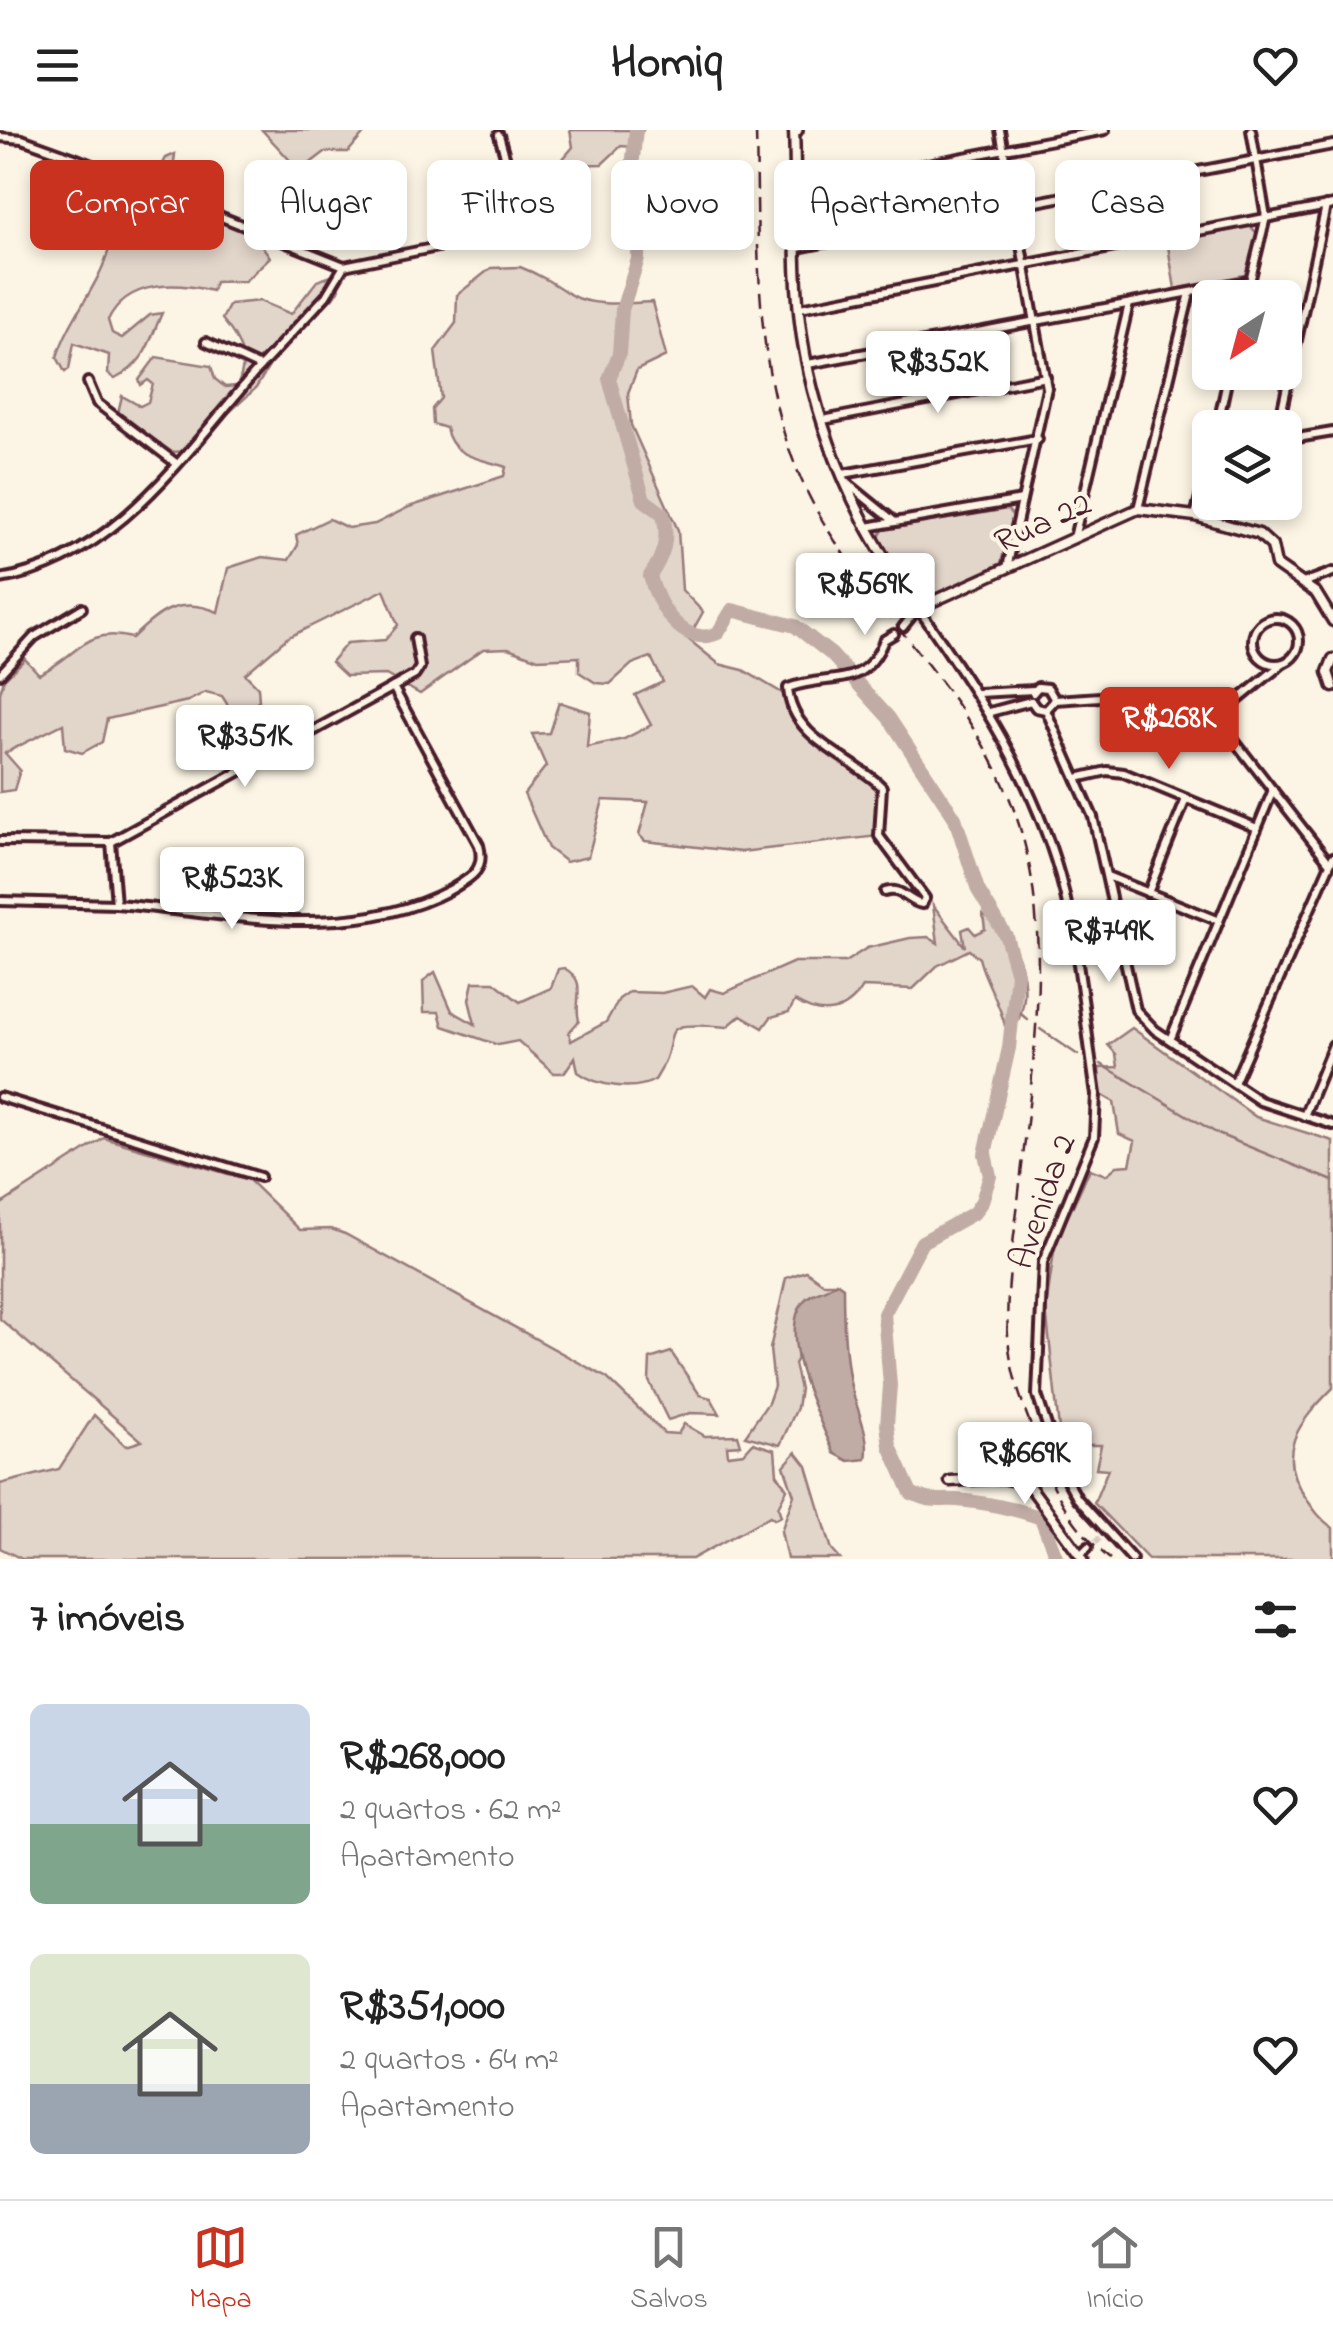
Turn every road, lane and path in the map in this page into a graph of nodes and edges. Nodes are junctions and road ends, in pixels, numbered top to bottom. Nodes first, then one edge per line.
1 (795, 130) edge
2 (1000, 130) edge
3 (1105, 130) edge
4 (1251, 130) edge
5 (499, 135) dead end
6 (0, 138) edge
7 (1333, 145) edge
8 (1004, 150) junction
9 (1256, 159) junction
10 (796, 160) edge
11 (951, 160) edge
12 (1006, 160) edge
13 (1035, 204) edge
14 (1329, 205) edge
15 (1266, 216) junction
16 (798, 250) edge
17 (1023, 250) edge
18 (1026, 265) junction
19 (344, 266) junction
20 (1250, 280) edge
21 (1190, 293) joint
22 (1129, 304) junction
23 (800, 308) junction
24 (1036, 321) junction
25 (206, 342) dead end
26 (808, 364) junction
27 (260, 367) junction
28 (1046, 377) junction
29 (88, 382) dead end
30 (1282, 410) edge
31 (822, 420) junction
32 (1333, 432) edge
33 (1302, 437) edge
34 (1038, 439) junction
35 (176, 464) junction
36 (843, 474) junction
37 (847, 483) junction
38 (1023, 500) junction
39 (1138, 509) junction
40 (1192, 516) edge
41 (1208, 520) edge
42 (895, 522) junction
43 (865, 527) junction
44 (1074, 538) junction
45 (1006, 568) junction
46 (1333, 572) edge
47 (0, 579) edge
48 (1304, 583) junction
49 (82, 608) dead end
50 (918, 608) junction
51 (1333, 621) edge
52 (903, 627) dead end
53 (894, 634) dead end
54 (414, 638) dead end
55 (1333, 659) edge
56 (1283, 663) junction
57 (0, 674) edge
58 (393, 687) junction
59 (1333, 687) edge
60 (1034, 690) junction
61 (978, 693) junction
62 (1055, 700) junction
63 (1031, 701) junction
64 (1046, 710) junction
65 (1227, 710) junction
66 (990, 712) junction
67 (1209, 722) junction
68 (1226, 730) junction
69 (1077, 778) junction
70 (1273, 790) junction
71 (1186, 798) junction
72 (1257, 828) junction
73 (0, 841) edge
74 (111, 842) junction
75 (1330, 859) edge
76 (1106, 876) junction
77 (885, 892) dead end
78 (1148, 893) junction
79 (0, 901) edge
80 (116, 904) junction
81 (1219, 921) junction
82 (1170, 1040) junction
83 (1333, 1046) edge
84 (1234, 1083) junction
85 (0, 1097) edge
86 (1304, 1116) junction
87 (1333, 1125) edge
88 (260, 1177) dead end
89 (950, 1481) dead end
90 (1088, 1548) tunnel mouth
91 (1081, 1557) edge
92 (1132, 1559) edge

1 - 10 street, Avenida 2
2 - 8 street
3 - 8 street
4 - 9 street
5 - 19 street
6 - 19 street
7 - 9 street
8 - 11 street
8 - 12 street
9 - 13 street
9 - 15 street
14 - 15 street
14 - 30 street
15 - 18 street
15 - 20 street
16 - 23 street, Avenida 2
17 - 18 street
18 - 23 street
18 - 24 street
19 - 27 street
21 - 22 street
21 - 39 street
22 - 24 street
22 - 44 street
23 - 26 street, Avenida 2
24 - 26 street
24 - 28 street
25 - 27 street
26 - 31 street, Avenida 2
27 - 35 street
28 - 31 street
28 - 34 street
29 - 35 street
31 - 36 street, Avenida 2
32 - 33 street
34 - 36 street
34 - 38 street
35 - 47 street
36 - 37 street, Avenida 2
37 - 42 street
37 - 43 street, Avenida 2
38 - 42 street
38 - 45 street
39 - 40 street, Rua 22
39 - 44 street, Rua 22
41 - 48 street, Rua 22
42 - 43 street
43 - 50 street, Avenida 2
44 - 45 street, Rua 22
45 - 50 street, Rua 22
46 - 48 street
48 - 51 street
49 - 57 street
50 - 52 street
50 - 61 street, Avenida 2
53 - 77 street
54 - 58 street
55 - 59 street
56 - 56 street
56 - 65 street
58 - 74 street
58 - 80 street
60 - 61 street
60 - 62 street
60 - 63 street
61 - 66 street, Avenida 2
62 - 64 street
62 - 67 street
63 - 64 street
63 - 66 street
64 - 69 street
65 - 67 street
65 - 68 street
66 - 92 street, Avenida 2
67 - 68 street
68 - 70 street
69 - 71 street
69 - 76 street
70 - 72 street
70 - 75 street
71 - 72 street
71 - 78 street
72 - 81 street
73 - 74 street
74 - 80 street
75 - 84 street
76 - 78 street
76 - 82 street
78 - 81 street
79 - 80 street
81 - 82 street
82 - 84 street
83 - 86 street
84 - 86 street
85 - 88 street
86 - 87 street
89 - 91 street
90 - 91 street

